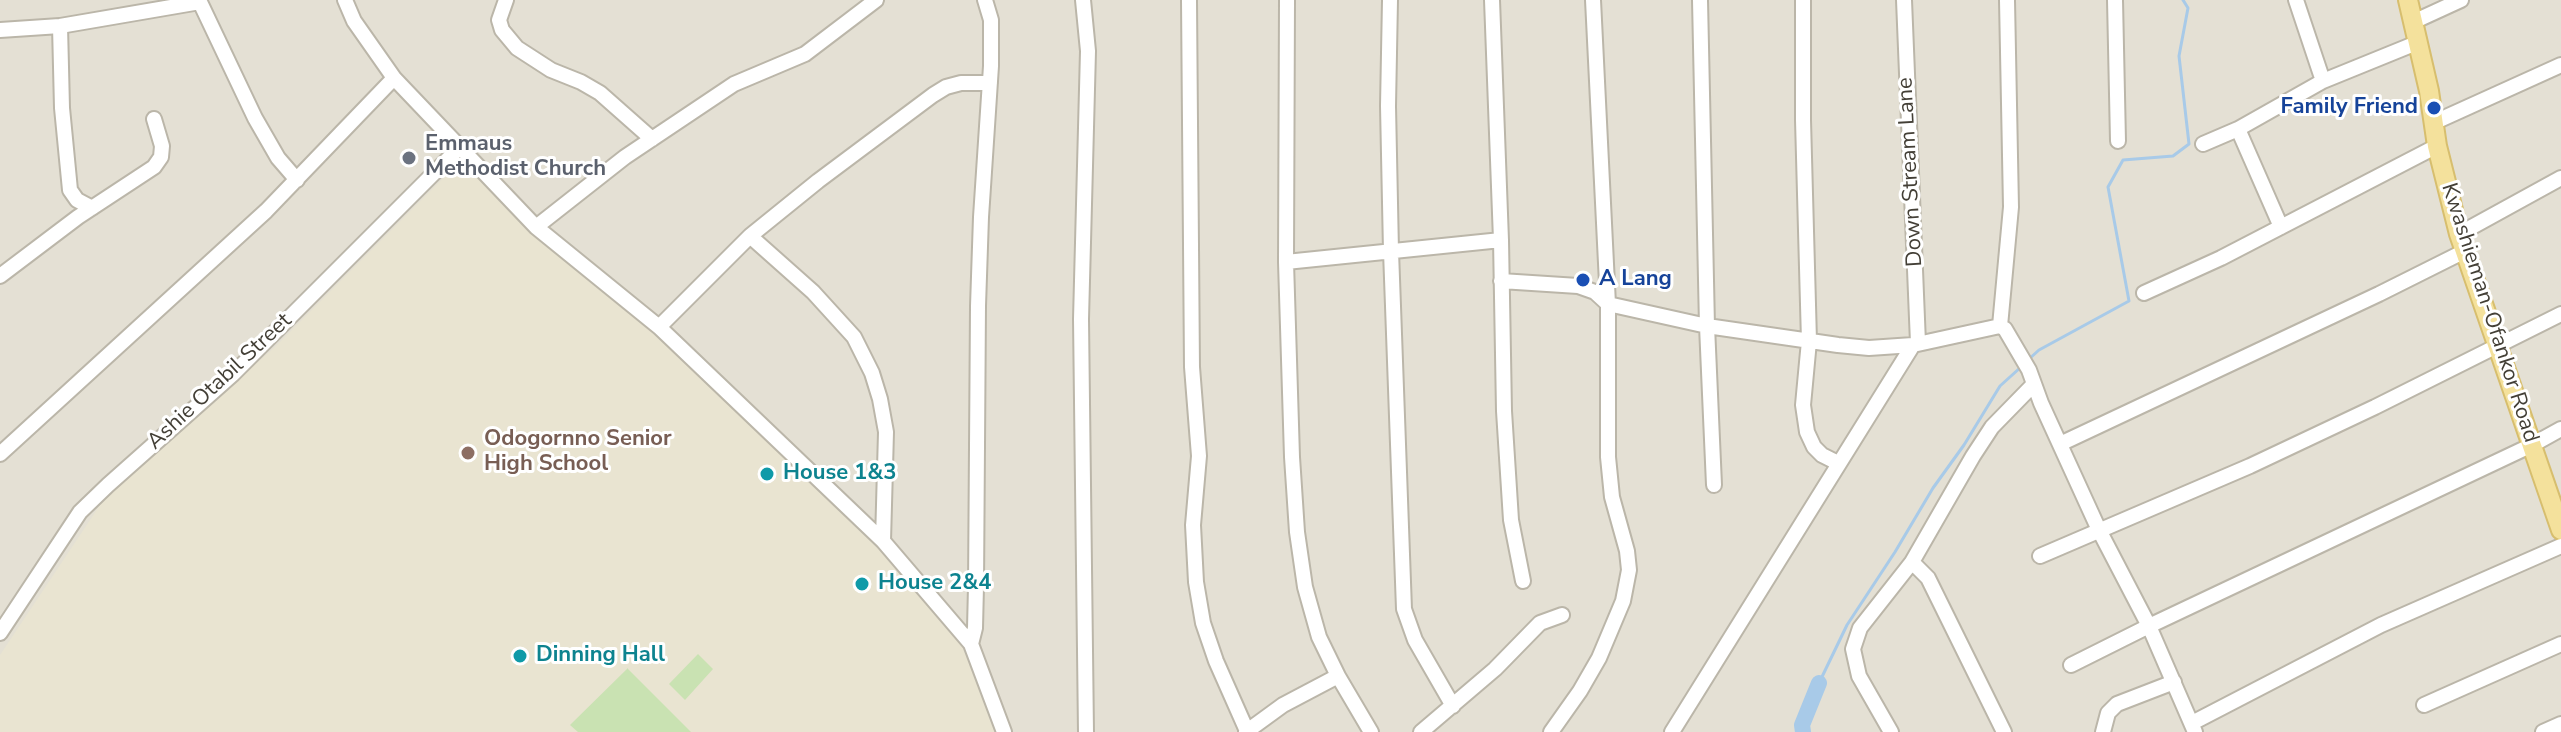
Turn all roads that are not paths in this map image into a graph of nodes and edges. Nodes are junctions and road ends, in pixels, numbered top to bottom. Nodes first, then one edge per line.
1 (345, 0) edge
2 (506, 0) edge
3 (876, 0) edge
4 (985, 0) edge
5 (1083, 0) edge
6 (1189, 0) edge
7 (1287, 0) edge
8 (1390, 0) edge
9 (1492, 0) edge
10 (1593, 0) edge
11 (1700, 0) edge
12 (1803, 0) edge
13 (1904, 0) edge
14 (2007, 0) edge
15 (2115, 0) edge
16 (2296, 0) edge
17 (2408, 0) edge
18 (2461, 0) edge
19 (199, 1) edge
20 (2413, 22) junction
21 (60, 26) junction
22 (0, 30) edge
23 (2419, 42) junction
24 (2561, 65) edge
25 (394, 78) junction
26 (2323, 81) junction
27 (990, 83) junction
28 (154, 119) dead end
29 (2435, 122) junction
30 (2238, 129) junction
31 (652, 139) junction
32 (2118, 141) dead end
33 (2203, 144) dead end
34 (2437, 146) junction
35 (460, 147) junction
36 (2561, 178) edge
37 (297, 180) junction
38 (92, 208) junction
39 (536, 227) junction
40 (2281, 227) junction
41 (750, 236) junction
42 (1501, 240) junction
43 (2462, 242) junction
44 (1391, 251) junction
45 (1286, 262) junction
46 (0, 276) edge
47 (1501, 281) junction
48 (2144, 293) dead end
49 (1608, 304) junction
50 (2561, 314) edge
51 (1707, 326) junction
52 (2000, 326) junction
53 (659, 327) junction
54 (1809, 341) junction
55 (1915, 344) junction
56 (2498, 345) junction
57 (2032, 377) junction
58 (2561, 429) edge
59 (2060, 444) junction
60 (2532, 445) junction
61 (0, 452) edge
62 (1838, 463) junction
63 (1714, 485) dead end
64 (2099, 530) junction
65 (2561, 530) edge
66 (883, 541) junction
67 (2561, 546) edge
68 (2040, 556) dead end
69 (1912, 562) junction
70 (1523, 581) dead end
71 (1562, 615) dead end
72 (2149, 626) junction
73 (0, 633) edge
74 (971, 644) junction
75 (2561, 644) edge
76 (2071, 665) dead end
77 (1338, 676) junction
78 (2174, 682) junction
79 (2424, 705) dead end
80 (1453, 706) junction
81 (2561, 724) edge
82 (2194, 727) edge
83 (1246, 731) edge
84 (1004, 732) edge
85 (1086, 732) edge
86 (1371, 732) edge
87 (1421, 732) edge
88 (1551, 732) edge
89 (1672, 732) edge
90 (1891, 732) edge
91 (2004, 732) edge
92 (2103, 732) edge
93 (2543, 732) edge

1 - 25 street
2 - 31 street
3 - 31 street
4 - 27 street
5 - 85 street
6 - 83 street
7 - 45 street
8 - 44 street
9 - 42 street
10 - 49 street
11 - 51 street
12 - 54 street
13 - 55 street, Down Stream Lane
14 - 52 street
15 - 32 street
16 - 26 street
17 - 20 main road, Kwashieman-Ofankor Road
18 - 20 street
19 - 21 street
19 - 37 street
20 - 23 main road, Kwashieman-Ofankor Road
21 - 22 street
21 - 38 street
23 - 26 street
23 - 29 main road, Kwashieman-Ofankor Road
24 - 29 street
25 - 35 street
25 - 37 street
26 - 30 street
27 - 41 street
27 - 74 street
28 - 38 street
29 - 34 main road, Kwashieman-Ofankor Road
30 - 33 street
30 - 40 street
31 - 39 street
34 - 40 street
34 - 43 main road, Kwashieman-Ofankor Road
35 - 39 street
35 - 73 street, Ashie Otabil Street
36 - 43 street
37 - 61 street
38 - 46 street
39 - 53 street
40 - 48 street
41 - 53 street
41 - 66 street
42 - 44 street
42 - 47 street
43 - 56 main road, Kwashieman-Ofankor Road
43 - 59 street
44 - 45 street
44 - 80 street
45 - 77 street
47 - 49 street
47 - 70 street
49 - 51 street
49 - 88 street
50 - 56 street
51 - 54 street
51 - 63 street
52 - 55 street
52 - 57 street
53 - 66 street
54 - 55 street
54 - 62 street
55 - 62 street
56 - 60 main road, Kwashieman-Ofankor Road
56 - 64 street
57 - 59 street
57 - 69 street
58 - 60 street
59 - 64 street
60 - 65 main road, Kwashieman-Ofankor Road
60 - 72 street
62 - 89 street
64 - 68 street
64 - 72 street
66 - 74 street
67 - 82 street
69 - 90 street
69 - 91 street
71 - 80 street
72 - 76 street
72 - 78 street
74 - 84 street
75 - 79 street
77 - 83 street
77 - 86 street
78 - 82 street
78 - 92 street
80 - 87 street
81 - 93 street

